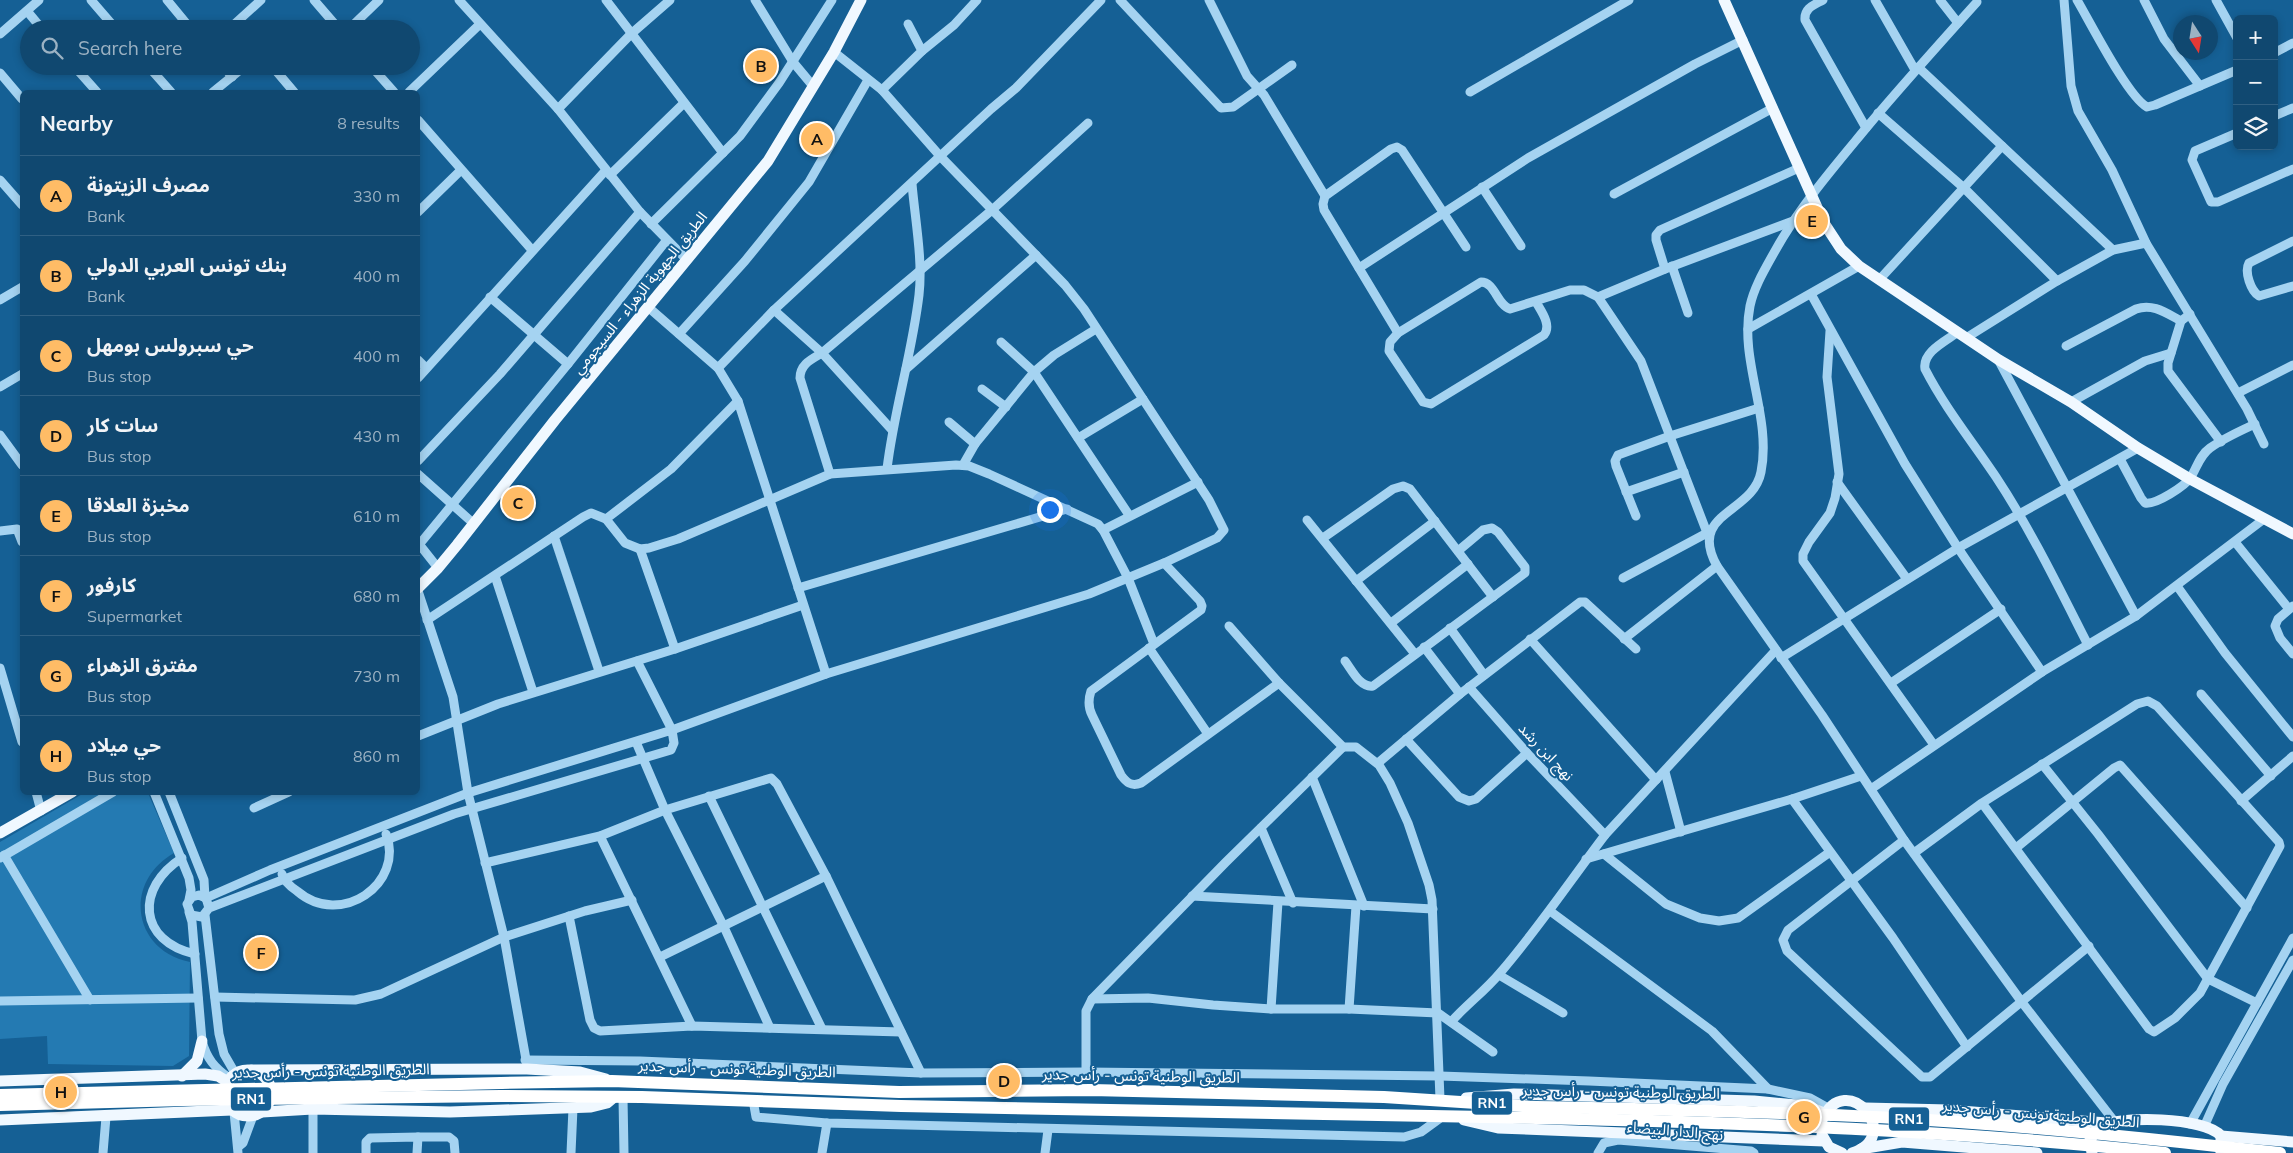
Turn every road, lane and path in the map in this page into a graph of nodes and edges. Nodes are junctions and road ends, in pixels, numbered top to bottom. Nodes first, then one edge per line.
1 (39, 0) edge
2 (91, 0) edge
3 (167, 0) edge
4 (261, 0) edge
5 (314, 0) edge
6 (379, 0) edge
7 (459, 0) edge
8 (606, 0) edge
9 (670, 0) edge
10 (755, 0) edge
11 (832, 0) edge
12 (861, 0) edge
13 (977, 0) edge
14 (1101, 0) edge
15 (1120, 0) edge
16 (1210, 0) edge
17 (1629, 0) edge
18 (1724, 0) edge
19 (1823, 0) edge
20 (1875, 0) edge
21 (1940, 0) edge
22 (2064, 0) edge
23 (2077, 0) edge
24 (2144, 0) edge
25 (2216, 0) edge
26 (1977, 2) dead end
27 (27, 11) junction
28 (34, 20) edge
29 (108, 20) edge
30 (184, 20) edge
31 (242, 20) edge
32 (331, 20) edge
33 (358, 20) edge
34 (1958, 23) junction
35 (480, 24) junction
36 (908, 24) dead end
37 (2233, 31) edge
38 (0, 34) edge
39 (631, 34) junction
40 (1743, 40) junction
41 (2293, 43) edge
42 (922, 51) junction
43 (2278, 51) edge
44 (834, 52) junction
45 (793, 62) junction
46 (1292, 65) dead end
47 (1916, 69) junction
48 (2233, 72) edge
49 (0, 73) edge
50 (82, 75) edge
51 (156, 75) edge
52 (234, 75) edge
53 (280, 75) edge
54 (379, 75) edge
55 (232, 77) joint
56 (868, 80) junction
57 (812, 86) junction
58 (2200, 86) junction
59 (1258, 87) junction
60 (95, 90) edge
61 (169, 90) edge
62 (216, 90) edge
63 (292, 90) edge
64 (392, 90) edge
65 (411, 90) edge
66 (882, 90) junction
67 (1470, 92) dead end
68 (20, 97) edge
69 (684, 103) junction
70 (1774, 108) junction
71 (2293, 108) edge
72 (558, 109) junction
73 (1878, 113) junction
74 (2278, 114) edge
75 (420, 122) edge
76 (1088, 123) dead end
77 (1866, 128) junction
78 (2233, 135) edge
79 (2002, 146) junction
80 (723, 153) junction
81 (940, 156) junction
82 (1799, 168) junction
83 (2293, 169) edge
84 (460, 171) junction
85 (608, 173) junction
86 (0, 180) edge
87 (912, 184) junction
88 (1482, 187) junction
89 (1964, 188) junction
90 (1614, 194) dead end
91 (1811, 195) junction
92 (1325, 196) junction
93 (20, 203) edge
94 (420, 210) edge
95 (992, 210) junction
96 (640, 212) junction
97 (1444, 213) junction
98 (1793, 221) junction
99 (651, 224) junction
100 (666, 241) junction
101 (2293, 241) edge
102 (2146, 243) junction
103 (1521, 246) dead end
104 (1466, 248) dead end
105 (532, 250) junction
106 (2113, 250) junction
107 (1036, 255) junction
108 (686, 259) junction
109 (1859, 266) junction
110 (1359, 268) junction
111 (1669, 268) junction
112 (919, 272) junction
113 (1879, 280) junction
114 (2057, 280) junction
115 (2293, 286) edge
116 (20, 288) edge
117 (1811, 294) junction
118 (2, 296) edge
119 (1598, 297) junction
120 (490, 298) junction
121 (1536, 302) junction
122 (648, 307) junction
123 (774, 310) junction
124 (1688, 313) dead end
125 (2190, 314) junction
126 (2181, 321) junction
127 (1096, 329) junction
128 (1748, 329) junction
129 (1830, 331) junction
130 (679, 334) junction
131 (1398, 334) junction
132 (534, 335) junction
133 (1962, 335) junction
134 (1001, 342) dead end
135 (2066, 346) dead end
136 (822, 353) junction
137 (2171, 353) junction
138 (1999, 360) junction
139 (420, 362) edge
140 (568, 364) junction
141 (2293, 365) edge
142 (426, 368) junction
143 (718, 368) junction
144 (906, 369) junction
145 (1034, 372) junction
146 (20, 375) edge
147 (420, 376) edge
148 (0, 387) edge
149 (982, 389) dead end
150 (2238, 394) junction
151 (1143, 399) junction
152 (738, 401) junction
153 (2071, 402) junction
154 (1006, 407) junction
155 (1759, 408) junction
156 (949, 422) dead end
157 (2255, 424) junction
158 (892, 430) junction
159 (0, 435) edge
160 (1670, 436) junction
161 (1078, 438) junction
162 (2221, 442) junction
163 (976, 444) junction
164 (2264, 444) dead end
165 (2138, 448) junction
166 (2120, 459) junction
167 (420, 460) edge
168 (20, 462) edge
169 (964, 465) junction
170 (887, 469) junction
171 (1684, 472) junction
172 (830, 474) junction
173 (420, 476) edge
174 (2190, 479) junction
175 (1198, 482) junction
176 (1837, 482) junction
177 (2067, 488) junction
178 (1626, 492) junction
179 (769, 498) junction
180 (452, 506) junction
181 (1067, 509) junction
182 (1129, 515) junction
183 (1636, 516) dead end
184 (2018, 516) junction
185 (606, 519) junction
186 (1307, 520) dead end
187 (2264, 520) junction
188 (1434, 521) junction
189 (473, 523) junction
190 (1103, 530) junction
191 (0, 532) edge
192 (2293, 534) edge
193 (554, 536) junction
194 (1708, 536) junction
195 (20, 537) edge
196 (1323, 538) junction
197 (2235, 542) junction
198 (420, 543) edge
199 (420, 547) edge
200 (1958, 548) junction
201 (640, 549) junction
202 (1458, 551) junction
203 (1164, 563) junction
204 (1468, 564) junction
205 (1717, 566) junction
206 (438, 568) junction
207 (495, 576) junction
208 (1128, 578) junction
209 (1623, 578) dead end
210 (1907, 579) junction
211 (1356, 581) junction
212 (2177, 586) junction
213 (420, 588) edge
214 (798, 588) junction
215 (420, 597) edge
216 (1493, 597) junction
217 (803, 605) junction
218 (2291, 608) edge
219 (2001, 610) junction
220 (2136, 616) junction
221 (1844, 619) junction
222 (427, 620) junction
223 (1391, 623) junction
224 (1229, 626) dead end
225 (1450, 628) junction
226 (1530, 639) junction
227 (1624, 639) junction
228 (2088, 645) junction
229 (1152, 646) junction
230 (1424, 647) junction
231 (674, 649) junction
232 (1636, 649) dead end
233 (1776, 650) junction
234 (1415, 654) junction
235 (2293, 654) edge
236 (1781, 658) junction
237 (637, 661) junction
238 (1345, 661) dead end
239 (0, 668) edge
240 (599, 671) junction
241 (2042, 672) junction
242 (826, 674) junction
243 (1484, 675) junction
244 (1280, 683) junction
245 (1891, 683) junction
246 (1469, 687) junction
247 (534, 692) junction
248 (1460, 694) junction
249 (2201, 694) dead end
250 (457, 719) junction
251 (672, 730) junction
252 (20, 733) edge
253 (1208, 734) junction
254 (420, 735) edge
255 (2293, 737) edge
256 (1406, 739) junction
257 (636, 742) junction
258 (1934, 745) junction
259 (1343, 748) junction
260 (1527, 752) junction
261 (2293, 756) edge
262 (643, 760) junction
263 (1378, 763) junction
264 (2042, 764) junction
265 (1665, 772) junction
266 (1861, 776) junction
267 (2271, 776) junction
268 (1312, 778) junction
269 (1656, 780) junction
270 (1871, 789) junction
271 (468, 793) junction
272 (37, 795) edge
273 (67, 795) edge
274 (108, 795) edge
275 (155, 795) edge
276 (170, 795) edge
277 (282, 795) edge
278 (709, 796) junction
279 (1792, 799) junction
280 (2241, 801) junction
281 (1982, 803) junction
282 (2072, 803) junction
283 (254, 808) dead end
284 (472, 808) junction
285 (665, 810) junction
286 (41, 811) junction
287 (383, 827) junction
288 (1261, 828) junction
289 (0, 832) edge
290 (1681, 832) junction
291 (1605, 835) junction
292 (600, 836) junction
293 (387, 838) junction
294 (1904, 840) junction
295 (2016, 848) junction
296 (1830, 852) junction
297 (1914, 853) junction
298 (1604, 854) junction
299 (2, 857) edge
300 (182, 858) junction
301 (1586, 860) junction
302 (485, 863) junction
303 (278, 867) junction
304 (826, 876) junction
305 (283, 878) junction
306 (1852, 882) junction
307 (1192, 896) junction
308 (206, 898) junction
309 (189, 900) junction
310 (632, 900) junction
311 (1278, 902) junction
312 (1293, 903) junction
313 (763, 906) junction
314 (1360, 906) junction
315 (2247, 908) junction
316 (1432, 909) junction
317 (1550, 911) junction
318 (189, 912) junction
319 (207, 912) junction
320 (568, 916) junction
321 (724, 927) junction
322 (504, 937) junction
323 (2293, 938) edge
324 (2089, 946) junction
325 (195, 954) junction
326 (660, 957) junction
327 (2293, 960) edge
328 (1499, 975) junction
329 (2208, 979) junction
330 (215, 997) junction
331 (198, 998) junction
332 (1092, 999) junction
333 (90, 1000) junction
334 (0, 1001) edge
335 (2021, 1001) junction
336 (2257, 1002) junction
337 (1271, 1009) junction
338 (1349, 1009) junction
339 (1438, 1013) junction
340 (1563, 1013) dead end
341 (1451, 1022) junction
342 (692, 1026) junction
343 (770, 1028) junction
344 (822, 1029) junction
345 (901, 1032) junction
346 (202, 1040) junction
347 (1967, 1046) junction
348 (1493, 1052) dead end
349 (526, 1064) junction
350 (251, 1070) junction
351 (1086, 1072) junction
352 (921, 1073) junction
353 (182, 1076) junction
354 (1440, 1076) junction
355 (231, 1078) junction
356 (0, 1081) edge
357 (612, 1081) junction
358 (1768, 1089) junction
359 (0, 1095) edge
360 (618, 1098) junction
361 (753, 1100) junction
362 (1443, 1100) junction
363 (0, 1105) edge
364 (573, 1108) junction
365 (1865, 1108) junction
366 (313, 1109) junction
367 (233, 1111) junction
368 (1826, 1111) junction
369 (1537, 1112) junction
370 (257, 1114) junction
371 (1447, 1116) junction
372 (106, 1117) junction
373 (0, 1120) edge
374 (2110, 1122) junction
375 (827, 1123) junction
376 (2190, 1124) junction
377 (2204, 1127) junction
378 (1048, 1130) junction
379 (2221, 1136) junction
380 (418, 1138) junction
381 (2293, 1142) edge
382 (1828, 1147) edge
383 (238, 1150) edge
384 (1685, 1150) edge
385 (1857, 1152) edge
386 (103, 1153) edge
387 (312, 1153) edge
388 (366, 1153) edge
389 (417, 1153) edge
390 (455, 1153) edge
391 (571, 1153) edge
392 (624, 1153) edge
393 (822, 1153) edge
394 (1045, 1153) edge
395 (1598, 1153) edge
396 (1754, 1153) edge
397 (1842, 1153) edge
398 (2037, 1153) edge
399 (2092, 1153) edge
400 (2165, 1153) edge
401 (2221, 1153) edge
402 (2280, 1153) edge

1 - 27 street
2 - 29 street
3 - 30 street
4 - 31 street
5 - 32 street
6 - 33 street
7 - 35 street
8 - 39 street
9 - 39 street
10 - 45 street
11 - 45 street
12 - 44 main road, الطريق الجهوية الزهراء - السيجومي
13 - 42 street
14 - 81 street
15 - 59 street
16 - 59 street
17 - 67 street
18 - 40 main road
19 - 77 street
20 - 47 street
21 - 34 street
22 - 102 street
23 - 58 street
24 - 58 street
25 - 37 street
26 - 34 street
27 - 28 street
27 - 38 street
34 - 47 street
35 - 65 street
35 - 72 street
36 - 42 street
39 - 69 street
39 - 72 street
40 - 70 main road
40 - 88 street
41 - 43 street
42 - 66 street
44 - 56 street
44 - 57 main road, الطريق الجهوية الزهراء - السيجومي
45 - 57 street
45 - 80 street
46 - 59 street
47 - 73 street
47 - 79 street
48 - 58 street
49 - 68 street
50 - 60 street
51 - 61 street
52 - 55 street
53 - 63 street
54 - 64 street
55 - 62 street
56 - 66 street
56 - 130 street
57 - 108 main road, الطريق الجهوية الزهراء - السيجومي
59 - 92 street
66 - 81 street
69 - 80 street
69 - 85 street
70 - 82 main road
70 - 90 street
71 - 74 street
72 - 85 street
73 - 77 street
73 - 89 street
75 - 84 street
76 - 95 street
77 - 91 street
78 - 83 street
79 - 89 street
79 - 106 street
80 - 99 street
81 - 87 street
81 - 95 street
82 - 91 main road
82 - 111 street
84 - 94 street
84 - 105 street
85 - 96 street
85 - 105 street
86 - 93 street
87 - 112 street
87 - 123 street
88 - 97 street
88 - 103 street
89 - 113 street
89 - 114 street
91 - 98 street
91 - 109 main road
92 - 97 street
92 - 110 street
95 - 107 street
95 - 112 street
96 - 99 street
96 - 132 street
97 - 104 street
97 - 110 street
98 - 111 street
98 - 128 street
99 - 100 street
100 - 108 street
100 - 140 street
101 - 115 street
102 - 106 street
102 - 125 street
105 - 120 street
106 - 114 street
107 - 127 street
107 - 144 street
108 - 122 main road, الطريق الجهوية الزهراء - السيجومي
109 - 113 main road
109 - 117 street
110 - 131 street
111 - 119 street
111 - 124 street
112 - 136 street
112 - 144 street
113 - 133 main road
114 - 133 street
116 - 118 street
117 - 128 street
117 - 129 street
119 - 121 street
119 - 160 street
120 - 132 street
120 - 142 street
121 - 131 street
121 - 131 street
122 - 130 street
122 - 189 main road, الطريق الجهوية الزهراء - السيجومي
123 - 136 street
123 - 143 street
125 - 126 street
125 - 150 street
126 - 135 street
126 - 137 street
127 - 145 street
127 - 151 street
128 - 155 street
129 - 176 street
129 - 200 street
130 - 143 street
132 - 140 street
132 - 167 street
133 - 138 main road
133 - 184 street
134 - 145 street
136 - 158 street
136 - 172 street
137 - 153 street
137 - 162 street
138 - 153 main road
138 - 177 street
139 - 142 street
140 - 180 street
141 - 150 street
142 - 147 street
143 - 152 street
144 - 158 street
145 - 154 street
145 - 161 street
146 - 148 street
149 - 154 street
150 - 157 street
151 - 161 street
151 - 175 street
152 - 179 street
152 - 185 street
153 - 165 main road
154 - 163 street
155 - 160 street
155 - 194 street
156 - 163 street
157 - 162 street
157 - 164 street
158 - 170 street
159 - 168 street
160 - 171 street
160 - 178 street
161 - 182 street
162 - 174 street
163 - 169 street
165 - 166 street
165 - 174 main road
166 - 174 street
166 - 177 street
169 - 170 street
169 - 181 street
170 - 172 street
171 - 178 street
171 - 194 street
172 - 179 street
173 - 180 street
174 - 187 main road
175 - 182 street
175 - 203 street
176 - 210 street
176 - 221 street
177 - 184 street
177 - 220 street
178 - 183 street
179 - 201 street
179 - 214 street
180 - 189 street
180 - 198 street
181 - 190 street
181 - 214 street
182 - 190 street
184 - 200 street
184 - 228 street
185 - 193 street
185 - 201 street
186 - 196 street
187 - 192 main road
187 - 197 street
188 - 196 street
188 - 202 street
188 - 211 street
189 - 206 main road, الطريق الجهوية الزهراء - السيجومي
190 - 208 street
191 - 195 street
193 - 207 street
193 - 240 street
194 - 205 street
194 - 209 street
196 - 211 street
197 - 212 street
197 - 218 street
199 - 206 street
200 - 210 street
200 - 219 street
201 - 231 street
202 - 204 street
202 - 216 street
203 - 208 street
203 - 229 street
204 - 216 street
204 - 223 street
205 - 227 street
205 - 233 street
206 - 213 main road, الطريق الجهوية الزهراء - السيجومي
207 - 222 street
207 - 247 street
208 - 229 street
208 - 242 street
210 - 221 street
211 - 223 street
212 - 220 street
212 - 255 street
214 - 217 street
215 - 222 street
216 - 225 street
217 - 231 street
217 - 242 street
218 - 235 street
219 - 241 street
219 - 245 street
220 - 228 street
221 - 236 street
221 - 245 street
222 - 250 street
223 - 234 street
224 - 244 street
225 - 230 street
225 - 243 street
226 - 227 street
226 - 243 street
226 - 269 street
227 - 232 street
228 - 241 street
229 - 253 street
229 - 253 street
230 - 234 street
230 - 248 street
231 - 237 street
233 - 236 street
233 - 265 street
234 - 238 street
236 - 266 street
237 - 240 street
237 - 251 street
239 - 252 street
240 - 247 street
241 - 258 street
242 - 251 street
243 - 246 street
244 - 253 street
244 - 259 street
245 - 258 street
246 - 248 street
246 - 260 street, نهج ابن رشد
247 - 250 street
248 - 256 street
249 - 267 street
250 - 254 street
250 - 271 street
251 - 257 street
251 - 262 street
256 - 260 street
256 - 263 street
257 - 262 street
257 - 271 street
258 - 270 street
259 - 263 street
259 - 268 street
260 - 291 street, نهج ابن رشد
261 - 267 street
262 - 284 street
262 - 285 street
263 - 316 street
264 - 280 street
264 - 281 street
264 - 282 street
265 - 269 street
265 - 290 street
266 - 270 street
266 - 279 street
267 - 280 street
268 - 288 street
268 - 314 street
269 - 291 street
270 - 294 street
271 - 284 street
271 - 287 street
272 - 286 street
273 - 286 main road
274 - 299 street
275 - 300 street
276 - 308 street
277 - 283 street
278 - 285 street
278 - 304 street
278 - 313 street
279 - 290 street
279 - 296 street
280 - 315 street
281 - 295 street
281 - 297 street
282 - 295 street
282 - 315 street
282 - 329 street
284 - 293 street
284 - 302 street
285 - 292 street
285 - 321 street
286 - 289 main road
287 - 293 street
287 - 303 street
288 - 307 street
288 - 312 street
290 - 298 street
291 - 301 street
292 - 302 street
292 - 310 street
293 - 305 street
293 - 305 street
294 - 297 street
294 - 306 street
295 - 324 street
296 - 298 street
296 - 306 street
297 - 335 street
298 - 301 street
299 - 333 street
300 - 309 street
300 - 325 street
301 - 317 street
302 - 322 street
303 - 305 street
303 - 308 street
304 - 313 street
304 - 345 street
305 - 319 street
306 - 347 street
306 - 347 street
307 - 311 street
307 - 332 street
308 - 309 street
308 - 319 street
309 - 318 street
310 - 320 street
310 - 326 street
311 - 312 street
311 - 337 street
312 - 314 street
313 - 321 street
313 - 344 street
314 - 316 street
314 - 338 street
315 - 329 street
316 - 339 street
317 - 328 street
317 - 358 street
318 - 319 street
318 - 325 street
319 - 330 street
320 - 322 street
320 - 342 street
321 - 326 street
321 - 343 street
322 - 330 street
322 - 349 street
323 - 336 street
324 - 329 street
324 - 335 street
325 - 331 street
326 - 342 street
327 - 377 street
328 - 340 street
328 - 341 street
329 - 336 street
330 - 355 street
331 - 333 street
331 - 346 street
332 - 337 street
332 - 351 street
333 - 334 street
335 - 347 street
335 - 374 street
336 - 376 street
337 - 338 street
338 - 339 street
339 - 341 street
339 - 354 street
341 - 348 street
342 - 343 street
343 - 344 street
344 - 345 street
345 - 352 street
346 - 353 main road
346 - 355 street
349 - 350 main road
349 - 352 street
349 - 357 main road
350 - 355 main road, RN1
350 - 370 main road, RN1
351 - 352 street
351 - 354 street
353 - 355 main road
353 - 356 main road
354 - 358 street
354 - 362 street
355 - 367 main road, RN1
357 - 359 highway, الطريق الوطنية تونس - رأس جدير / RN1, bridge
357 - 362 highway, الطريق الوطنية تونس - رأس جدير / RN1
358 - 368 street
360 - 361 highway, الطريق الوطنية تونس - رأس جدير / RN1
360 - 363 highway, الطريق الوطنية تونس - رأس جدير / RN1, bridge
360 - 364 main road
360 - 392 street
361 - 371 highway, الطريق الوطنية تونس - رأس جدير / RN1
361 - 375 street
362 - 368 main road
362 - 369 highway, الطريق الوطنية تونس - رأس جدير / RN1
364 - 366 main road
364 - 391 street
365 - 368 main road, RN1
365 - 374 main road, RN1
365 - 385 main road, RN1
366 - 370 main road
366 - 387 street
367 - 370 main road, RN1
367 - 372 main road
367 - 383 street
368 - 382 main road
369 - 371 highway, الطريق الوطنية تونس - رأس جدير / RN1
369 - 400 highway, الطريق الوطنية تونس - رأس جدير / RN1, bridge
369 - 402 highway, الطريق الوطنية تونس - رأس جدير / RN1, bridge
370 - 383 street
371 - 378 street
371 - 382 main road
372 - 373 main road
372 - 386 street
374 - 376 main road
374 - 399 main road
375 - 378 street
375 - 393 street
376 - 377 main road
377 - 379 main road
378 - 394 street
379 - 381 main road
379 - 401 main road
380 - 388 street
380 - 389 street
380 - 390 street
382 - 397 main road
384 - 395 street, نهج الدار البيضاء
384 - 396 street, نهج الدار البيضاء
385 - 398 main road, RN1

